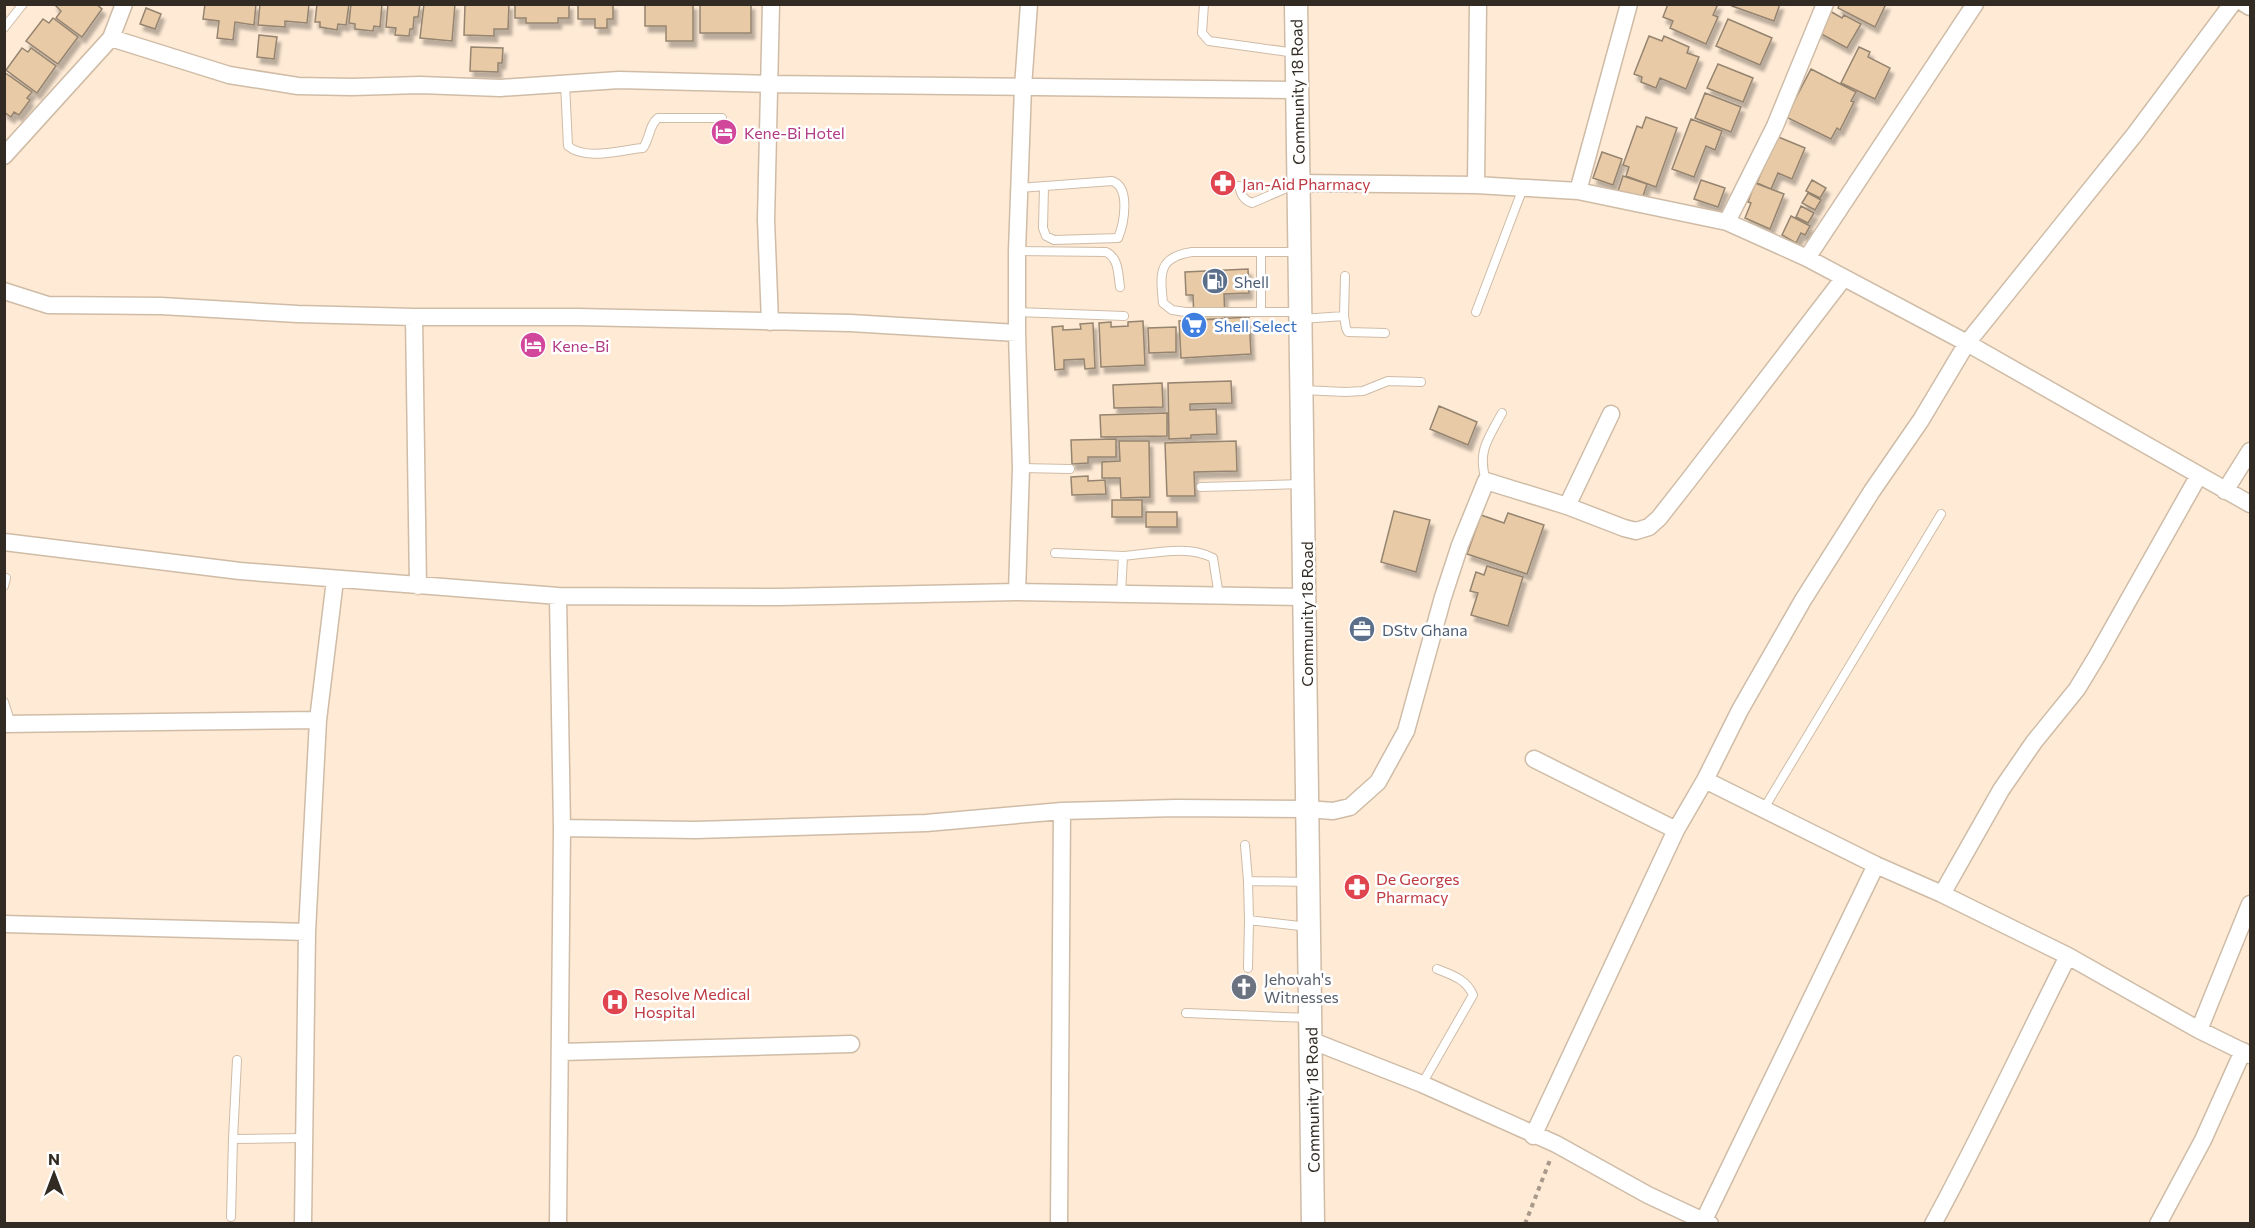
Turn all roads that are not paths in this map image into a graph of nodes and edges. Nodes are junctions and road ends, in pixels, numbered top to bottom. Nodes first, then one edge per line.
1 (23, 4) edge
2 (771, 4) edge
3 (1029, 4) edge
4 (1204, 4) edge
5 (1296, 4) edge
6 (1479, 4) edge
7 (1629, 4) edge
8 (1825, 4) edge
9 (1975, 4) edge
10 (2232, 4) edge
11 (2245, 4) edge
12 (121, 6) edge
13 (2250, 7) edge
14 (4, 28) edge
15 (111, 38) junction
16 (1297, 54) junction
17 (565, 83) junction
18 (769, 84) junction
19 (1023, 87) junction
20 (1298, 90) junction
21 (722, 117) dead end
22 (4, 156) edge
23 (1298, 183) junction
24 (1476, 185) junction
25 (1044, 186) junction
26 (1239, 186) dead end
27 (1019, 188) junction
28 (1523, 188) junction
29 (1578, 191) junction
30 (1727, 222) junction
31 (1017, 251) junction
32 (1261, 252) junction
33 (1300, 252) junction
34 (1807, 258) junction
35 (1345, 276) dead end
36 (1843, 279) junction
37 (1120, 286) dead end
38 (4, 291) edge
39 (1017, 312) junction
40 (1261, 312) junction
41 (1476, 312) dead end
42 (1124, 315) dead end
43 (1301, 315) junction
44 (1344, 316) junction
45 (414, 317) junction
46 (770, 322) junction
47 (1017, 333) junction
48 (1385, 333) dead end
49 (1967, 343) junction
50 (1421, 382) dead end
51 (1302, 390) junction
52 (1503, 413) dead end
53 (1611, 414) dead end
54 (2250, 451) edge
55 (1022, 468) junction
56 (1070, 469) dead end
57 (2199, 475) junction
58 (1486, 481) junction
59 (1304, 484) junction
60 (1201, 487) dead end
61 (2225, 490) junction
62 (2250, 504) edge
63 (1567, 506) junction
64 (1941, 514) dead end
65 (4, 542) edge
66 (1055, 553) dead end
67 (1123, 556) junction
68 (335, 580) junction
69 (417, 586) junction
70 (1017, 592) junction
71 (1121, 594) junction
72 (558, 596) junction
73 (1219, 596) junction
74 (1306, 597) junction
75 (4, 702) edge
76 (318, 720) junction
77 (8, 724) edge
78 (1534, 759) dead end
79 (1705, 780) junction
80 (1307, 809) junction
81 (1763, 810) junction
82 (1062, 811) junction
83 (562, 828) junction
84 (1676, 830) junction
85 (1245, 845) dead end
86 (1876, 865) junction
87 (1248, 881) junction
88 (1308, 882) junction
89 (1942, 894) junction
90 (2250, 904) edge
91 (1249, 920) junction
92 (4, 924) edge
93 (1309, 927) junction
94 (307, 932) junction
95 (2068, 956) junction
96 (1248, 968) dead end
97 (1437, 969) dead end
98 (1186, 1013) dead end
99 (1311, 1018) junction
100 (2199, 1030) junction
101 (1310, 1040) junction
102 (851, 1044) dead end
103 (561, 1052) junction
104 (2247, 1053) edge
105 (237, 1060) dead end
106 (1422, 1084) junction
107 (1533, 1136) junction
108 (304, 1138) junction
109 (233, 1139) junction
110 (231, 1217) dead end
111 (1707, 1222) edge
112 (303, 1224) edge
113 (558, 1224) edge
114 (1059, 1224) edge
115 (1313, 1224) edge
116 (1933, 1224) edge
117 (2158, 1224) edge

1 - 14 lane
2 - 18 street
3 - 19 street
4 - 16 lane
5 - 16 main road, Community 18 Road
6 - 24 street
7 - 29 street
8 - 30 street
9 - 34 street
10 - 49 street
11 - 13 street
12 - 15 street
15 - 17 street
15 - 22 street
16 - 20 main road, Community 18 Road
17 - 18 street
17 - 21 lane
18 - 19 street
18 - 46 street
19 - 20 street
19 - 27 street
20 - 23 main road, Community 18 Road
23 - 24 street
23 - 26 lane
23 - 33 main road, Community 18 Road
24 - 28 street
25 - 25 lane
25 - 27 lane
27 - 31 street
28 - 29 street
28 - 41 lane
29 - 30 street
30 - 34 street
31 - 37 lane
31 - 39 street
32 - 33 lane
32 - 40 lane
32 - 40 lane
33 - 43 main road, Community 18 Road
34 - 36 street
35 - 44 lane
36 - 49 street
36 - 63 street
38 - 45 street
39 - 42 lane
39 - 47 street
40 - 43 lane
43 - 44 lane
43 - 51 main road, Community 18 Road
44 - 48 lane
45 - 46 street
45 - 69 street
46 - 47 street
47 - 55 street
49 - 57 street
49 - 79 street
50 - 51 lane
51 - 59 main road, Community 18 Road
52 - 58 lane
53 - 63 street
54 - 61 street
55 - 56 lane
55 - 70 street
57 - 61 street
57 - 89 street
58 - 63 street
58 - 80 street
59 - 60 lane
59 - 74 main road, Community 18 Road
61 - 62 street
64 - 81 lane
65 - 68 street
66 - 67 lane
67 - 71 lane
67 - 73 lane
68 - 69 street
68 - 76 street
69 - 72 street
70 - 71 street
70 - 72 street
71 - 73 street
72 - 83 street
73 - 74 street
74 - 80 main road, Community 18 Road
75 - 77 lane
76 - 77 street
76 - 94 street
78 - 84 street
79 - 81 street
79 - 84 street
80 - 82 street
80 - 88 main road, Community 18 Road
81 - 86 street
82 - 83 street
82 - 114 street
83 - 103 street
84 - 107 street
85 - 87 lane
86 - 89 street
86 - 111 street
87 - 88 lane
87 - 91 lane
88 - 93 main road, Community 18 Road
89 - 95 street
90 - 100 street
91 - 93 lane
91 - 96 lane
92 - 94 street
93 - 99 main road, Community 18 Road
94 - 108 street
95 - 100 street
95 - 116 street
97 - 106 lane
98 - 99 lane
99 - 101 main road, Community 18 Road
100 - 104 street
101 - 106 street
101 - 115 main road, Community 18 Road
102 - 103 street
103 - 113 street
104 - 117 street
105 - 109 lane
106 - 107 street
107 - 111 street
108 - 109 lane
108 - 112 street
109 - 110 lane

